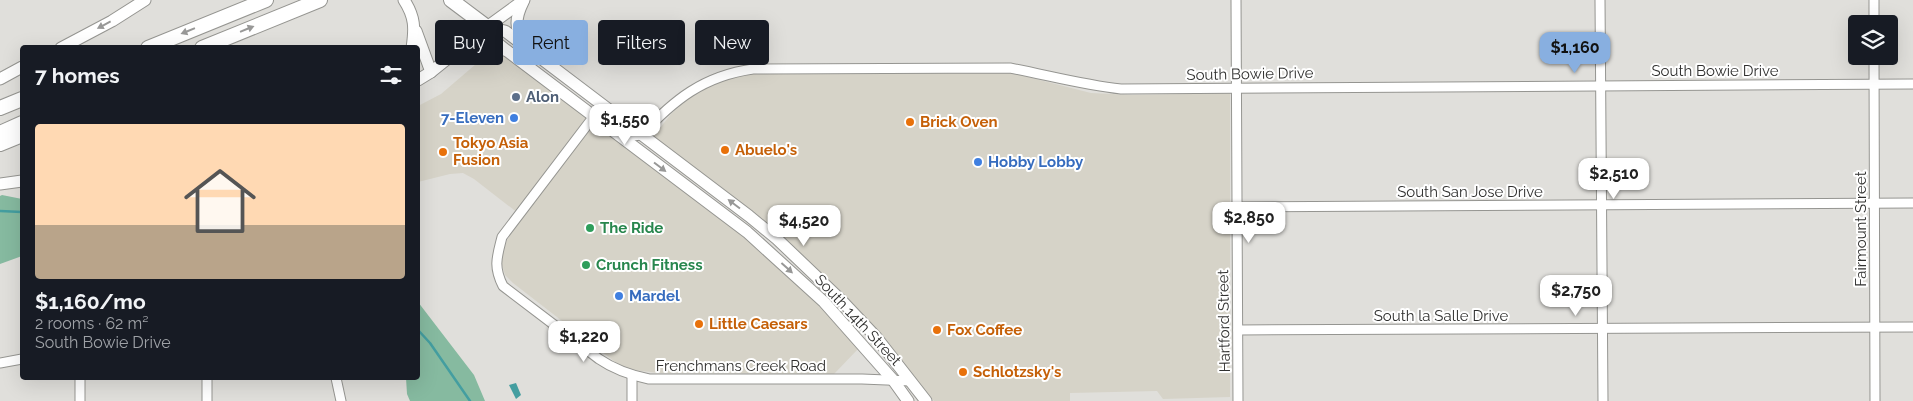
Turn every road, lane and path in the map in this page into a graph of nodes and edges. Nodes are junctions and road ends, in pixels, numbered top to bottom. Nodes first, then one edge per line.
1 (145, 0) edge
2 (266, 0) edge
3 (320, 0) edge
4 (404, 0) edge
5 (451, 0) edge
6 (524, 0) edge
7 (1236, 0) edge
8 (1600, 0) edge
9 (1874, 0) edge
10 (1874, 15) edge
11 (478, 20) edge
12 (497, 20) edge
13 (516, 20) edge
14 (415, 28) junction
15 (67, 45) edge
16 (155, 45) edge
17 (209, 45) edge
18 (412, 45) edge
19 (503, 48) edge
20 (503, 50) edge
21 (506, 50) junction
22 (440, 65) edge
23 (549, 65) edge
24 (1874, 65) edge
25 (20, 68) edge
26 (431, 72) junction
27 (0, 79) edge
28 (420, 79) edge
29 (1875, 84) junction
30 (1913, 84) edge
31 (1600, 86) junction
32 (1237, 87) junction
33 (20, 98) edge
34 (20, 98) edge
35 (0, 104) edge
36 (0, 108) edge
37 (594, 116) junction
38 (20, 124) edge
39 (612, 130) junction
40 (0, 133) edge
41 (641, 135) junction
42 (20, 136) edge
43 (0, 144) edge
44 (20, 181) edge
45 (0, 184) edge
46 (1875, 203) junction
47 (1913, 203) edge
48 (1602, 206) junction
49 (1237, 207) junction
50 (1913, 327) edge
51 (1875, 328) junction
52 (1602, 329) junction
53 (1238, 330) junction
54 (20, 358) edge
55 (0, 363) edge
56 (632, 376) junction
57 (80, 380) edge
58 (207, 380) edge
59 (337, 380) edge
60 (893, 380) junction
61 (911, 381) junction
62 (80, 401) edge
63 (207, 401) edge
64 (342, 401) edge
65 (632, 401) edge
66 (908, 401) edge
67 (926, 401) edge
68 (1238, 401) edge
69 (1603, 401) edge
70 (1875, 401) edge

1 -> 15 main road
2 -> 16 highway
17 -> 3 highway
4 - 14 main road
5 - 11 highway
6 - 12 main road
6 - 13 main road
7 - 32 street, Hartford Street
8 - 31 street
9 - 10 street
14 - 18 main road
14 - 26 main road
19 - 21 main road, South 14th Street
20 - 21 main road
21 - 37 main road, South 14th Street
22 - 26 main road
23 - 41 main road, South 14th Street
24 - 29 street, Fairmount Street
25 - 27 main road
26 - 28 main road
29 - 30 street, South Bowie Drive
29 - 31 street, South Bowie Drive
29 - 46 street, Fairmount Street
31 - 32 street, South Bowie Drive
31 - 48 street
32 - 41 street, South Bowie Drive
32 - 49 street, Hartford Street
33 - 35 highway
34 - 36 highway
37 - 39 main road, South 14th Street
37 - 56 street, Frenchmans Creek Road
38 - 40 highway
39 - 41 street
39 -> 60 main road, South 14th Street
61 -> 41 main road, South 14th Street
42 - 43 highway
44 - 45 main road
46 - 47 street, South San Jose Drive
46 - 48 street, South San Jose Drive
46 - 51 street, Fairmount Street
48 - 49 street, South San Jose Drive
48 - 52 street
49 - 53 street, Hartford Street
50 - 51 street, South la Salle Drive
51 - 52 street, South la Salle Drive
51 - 70 street, Fairmount Street
52 - 53 street, South la Salle Drive
52 - 69 street
53 - 68 street, Hartford Street
54 - 55 street
56 - 60 street, Frenchmans Creek Road
56 - 65 street
57 - 62 street
58 - 63 street
59 - 64 street
60 - 61 street, Frenchmans Creek Road
60 - 66 main road, South 14th Street
61 - 67 main road, South 14th Street

